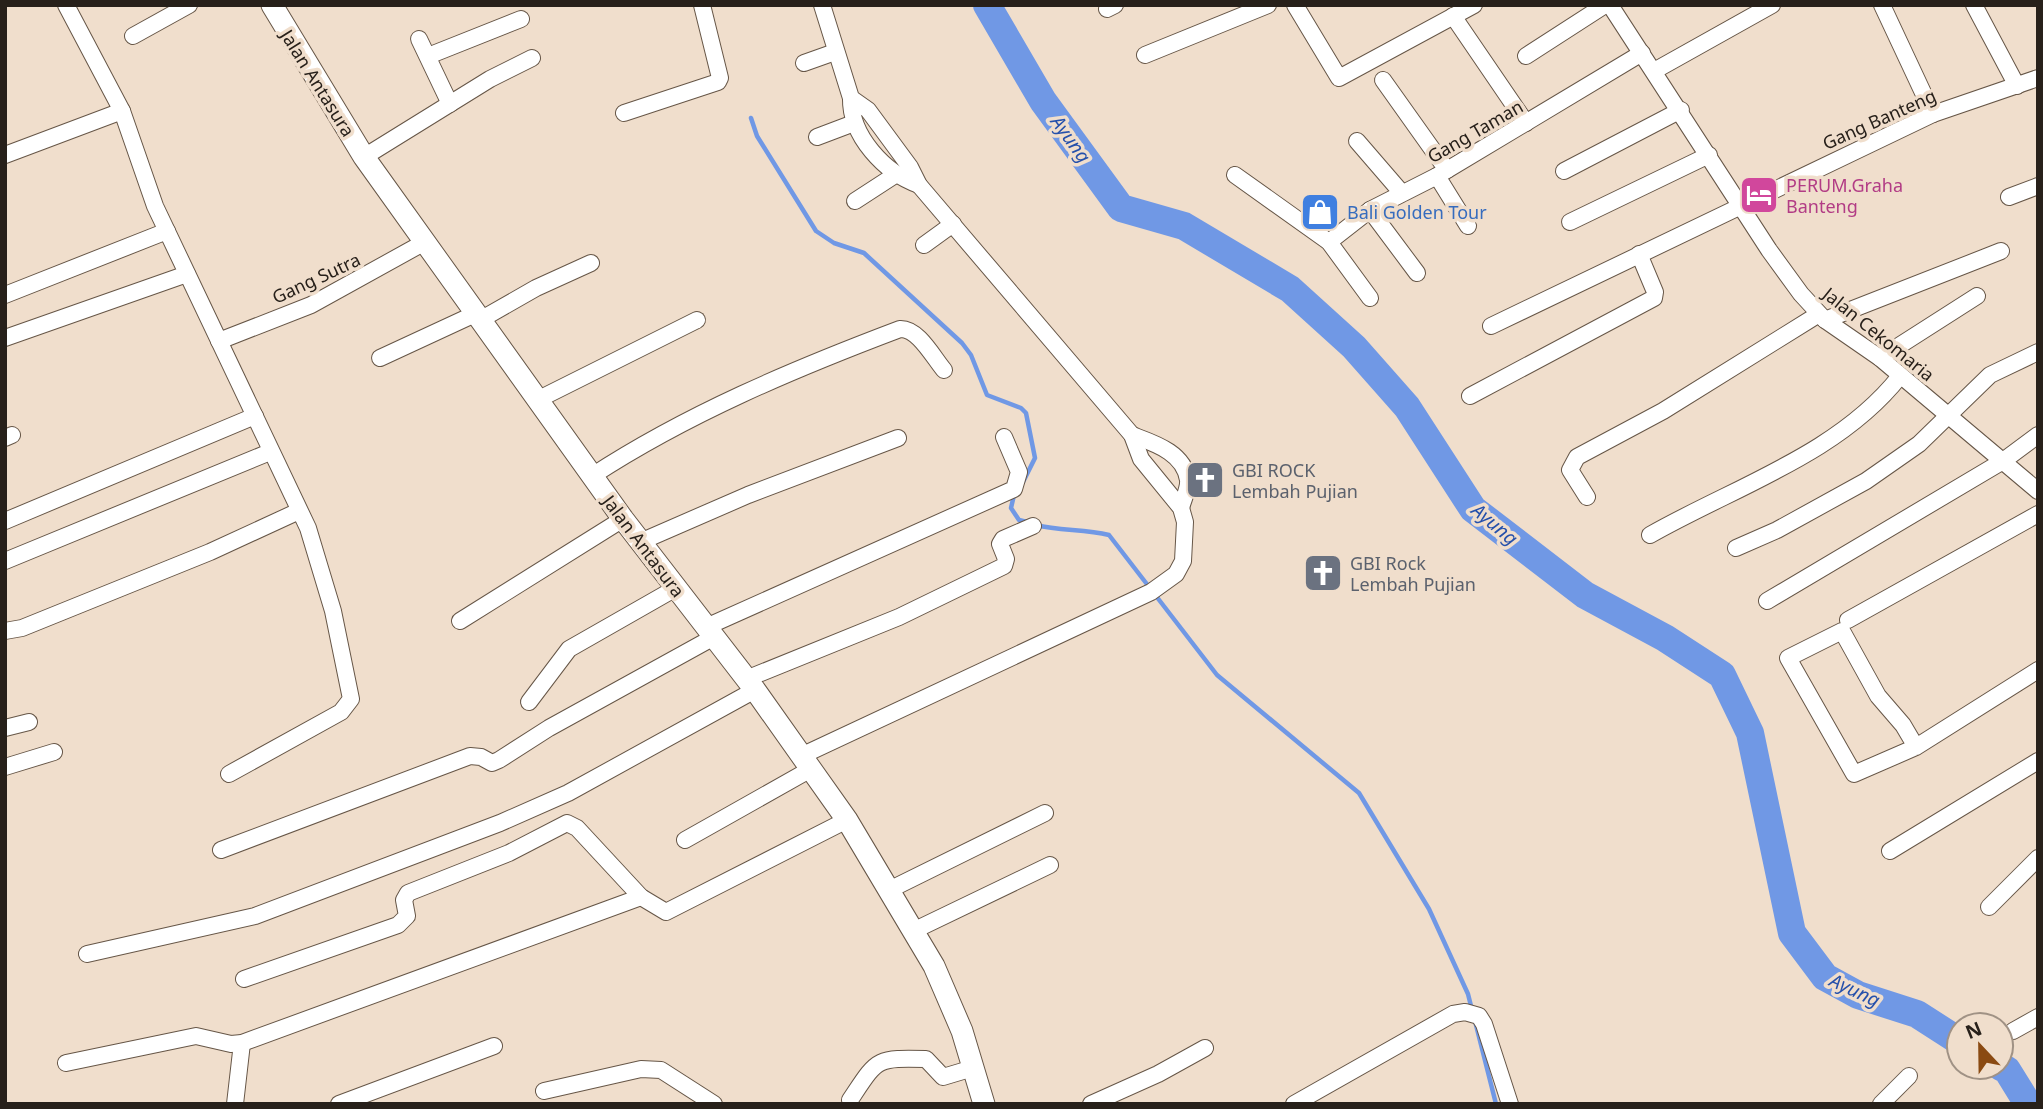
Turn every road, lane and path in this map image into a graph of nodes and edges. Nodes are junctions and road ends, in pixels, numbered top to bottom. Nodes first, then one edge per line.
1 (66, 5) edge
2 (188, 5) edge
3 (272, 5) edge
4 (702, 5) edge
5 (822, 5) edge
6 (1268, 5) edge
7 (1295, 5) edge
8 (1474, 5) edge
9 (1605, 5) edge
10 (1611, 5) edge
11 (1772, 5) edge
12 (1882, 5) edge
13 (1974, 5) edge
14 (1453, 16) junction
15 (521, 19) dead end
16 (133, 36) dead end
17 (419, 39) dead end
18 (835, 52) junction
19 (1642, 53) junction
20 (1145, 55) dead end
21 (428, 56) junction
22 (1526, 56) dead end
23 (532, 58) dead end
24 (804, 63) dead end
25 (1654, 71) junction
26 (2038, 78) edge
27 (1383, 80) dead end
28 (2017, 86) junction
29 (851, 98) junction
30 (450, 104) junction
31 (1681, 110) junction
32 (122, 111) junction
33 (624, 113) dead end
34 (1933, 114) junction
35 (855, 123) junction
36 (1526, 123) junction
37 (817, 137) dead end
38 (1357, 141) dead end
39 (5, 155) edge
40 (1709, 155) junction
41 (364, 157) junction
42 (1564, 171) dead end
43 (1442, 173) junction
44 (1235, 175) dead end
45 (895, 176) junction
46 (919, 186) junction
47 (2038, 186) edge
48 (1401, 192) junction
49 (2009, 197) dead end
50 (855, 201) dead end
51 (1739, 204) junction
52 (1370, 210) junction
53 (1570, 222) dead end
54 (953, 224) junction
55 (1468, 226) dead end
56 (167, 231) junction
57 (425, 242) junction
58 (1329, 242) junction
59 (924, 245) dead end
60 (2000, 251) dead end
61 (1639, 254) junction
62 (591, 263) dead end
63 (187, 274) junction
64 (1417, 274) dead end
65 (5, 295) edge
66 (1977, 296) dead end
67 (1370, 298) dead end
68 (478, 317) junction
69 (1822, 317) junction
70 (697, 320) dead end
71 (1492, 326) dead end
72 (5, 338) edge
73 (219, 341) junction
74 (2038, 352) edge
75 (380, 358) dead end
76 (1880, 358) junction
77 (943, 370) dead end
78 (1900, 376) junction
79 (1469, 396) dead end
80 (537, 400) junction
81 (1947, 414) junction
82 (255, 416) junction
83 (1132, 435) junction
84 (2038, 435) edge
85 (1003, 437) dead end
86 (898, 438) dead end
87 (270, 452) junction
88 (2003, 461) junction
89 (592, 476) junction
90 (2038, 491) edge
91 (1587, 497) dead end
92 (1181, 508) junction
93 (299, 511) junction
94 (2038, 513) edge
95 (623, 519) junction
96 (5, 521) edge
97 (1033, 526) dead end
98 (1650, 535) dead end
99 (640, 542) junction
100 (1736, 548) dead end
101 (5, 561) edge
102 (676, 588) junction
103 (1767, 601) dead end
104 (1848, 620) dead end
105 (460, 621) dead end
106 (5, 631) edge
107 (710, 632) junction
108 (2038, 670) edge
109 (751, 685) junction
110 (529, 702) dead end
111 (29, 722) dead end
112 (5, 728) edge
113 (1916, 747) junction
114 (54, 752) dead end
115 (2038, 761) edge
116 (806, 762) junction
117 (5, 767) edge
118 (229, 774) dead end
119 (1045, 813) dead end
120 (847, 820) junction
121 (685, 840) dead end
122 (220, 850) dead end
123 (1890, 851) dead end
124 (2038, 858) edge
125 (1049, 866) dead end
126 (891, 889) junction
127 (641, 897) junction
128 (1989, 907) dead end
129 (915, 930) junction
130 (87, 954) dead end
131 (244, 979) dead end
132 (2038, 1017) edge
133 (2015, 1030) edge
134 (242, 1043) junction
135 (495, 1046) dead end
136 (1205, 1048) dead end
137 (66, 1063) dead end
138 (973, 1068) junction
139 (1909, 1076) dead end
140 (544, 1091) dead end
141 (850, 1100) dead end
142 (235, 1104) edge
143 (339, 1104) edge
144 (714, 1104) edge
145 (984, 1104) edge
146 (1091, 1104) edge
147 (1294, 1104) edge
148 (1510, 1104) edge
149 (1881, 1104) edge

1 - 32 street
2 - 16 street
3 - 41 main road, Jalan Antasura
4 - 33 street
5 - 18 street
6 - 20 street
7 - 14 street
8 - 14 street
9 - 22 street
10 - 19 street, Jalan Cekomaria
11 - 25 street
12 - 34 street
13 - 28 street
14 - 36 street
15 - 21 street
17 - 21 street
18 - 24 street
18 - 29 street
19 - 25 street, Jalan Cekomaria
19 - 36 street, Gang Taman
21 - 30 street
23 - 30 street
25 - 31 street, Jalan Cekomaria
26 - 28 street, Gang Banteng
27 - 43 street
28 - 34 street, Gang Banteng
29 - 35 street
29 - 46 street
30 - 41 street
31 - 40 street, Jalan Cekomaria
31 - 42 street
32 - 39 street
32 - 56 street
34 - 51 street, Gang Banteng
35 - 37 street
35 - 45 street
36 - 43 street, Gang Taman
38 - 48 street
40 - 51 street, Jalan Cekomaria
40 - 53 street
41 - 57 main road, Jalan Antasura
43 - 48 street, Gang Taman
43 - 55 street
44 - 58 street
45 - 46 street
45 - 50 street
46 - 54 street
47 - 49 street
48 - 52 street, Gang Taman
51 - 61 street, Gang Banteng
51 - 69 street, Jalan Cekomaria
52 - 58 street, Gang Taman
52 - 64 street
54 - 59 street
54 - 83 street
56 - 63 street
56 - 65 street
57 - 68 main road, Jalan Antasura
57 - 73 street, Gang Sutra
58 - 67 street
60 - 69 street
61 - 71 street, Gang Banteng
61 - 79 street
62 - 68 street
63 - 72 street
63 - 73 street
66 - 76 street
68 - 75 street
68 - 80 main road, Jalan Antasura
69 - 76 street, Jalan Cekomaria
69 - 91 street
70 - 80 street
73 - 82 street
74 - 81 street
76 - 78 street, Jalan Cekomaria
77 - 89 street
78 - 81 street, Jalan Cekomaria
78 - 98 street
80 - 89 main road, Jalan Antasura
81 - 88 street, Jalan Cekomaria
81 - 100 street
82 - 87 street
82 - 96 street
83 - 92 street
83 - 92 street
84 - 88 street
85 - 107 street
86 - 99 street
87 - 93 street
87 - 101 street
88 - 90 street, Jalan Cekomaria
88 - 103 street
89 - 95 main road, Jalan Antasura
92 - 116 street
93 - 106 street
93 - 118 street
94 - 104 street
95 - 99 main road, Jalan Antasura
95 - 105 street
97 - 109 street
99 - 102 main road, Jalan Antasura
102 - 107 main road, Jalan Antasura
102 - 110 street
107 - 109 main road, Jalan Antasura
107 - 122 street
108 - 113 street
109 - 116 main road, Jalan Antasura
109 - 130 street
111 - 112 street
113 - 113 street
114 - 117 street
115 - 123 street
116 - 120 main road, Jalan Antasura
116 - 121 street
119 - 126 street
120 - 126 main road, Jalan Antasura
120 - 127 street
124 - 128 street
125 - 129 street
126 - 129 main road, Jalan Antasura
127 - 131 street
127 - 134 street
129 - 138 main road, Jalan Antasura
132 - 133 street
134 - 137 street
134 - 142 street
135 - 143 street
136 - 146 street
138 - 141 street
138 - 145 main road, Jalan Antasura
139 - 149 street
140 - 144 street
147 - 148 street

